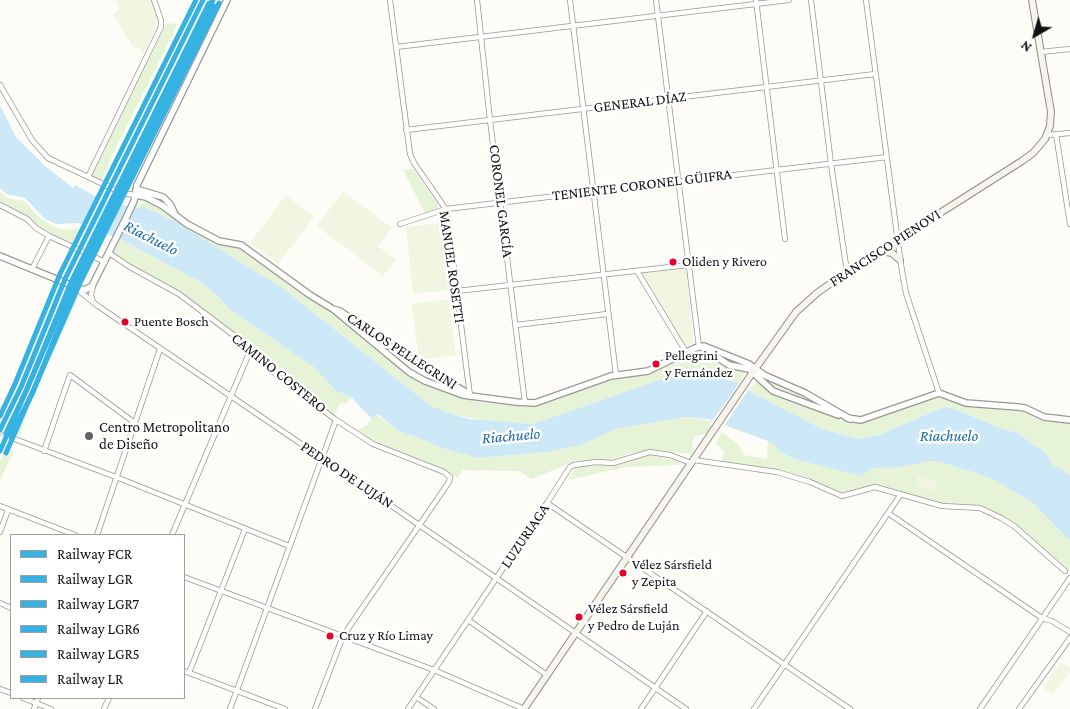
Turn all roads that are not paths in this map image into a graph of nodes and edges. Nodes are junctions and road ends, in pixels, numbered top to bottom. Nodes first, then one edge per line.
1 (154, 0) edge
2 (227, 0) edge
3 (390, 0) edge
4 (477, 0) edge
5 (570, 0) edge
6 (656, 0) edge
7 (789, 0) edge
8 (811, 0) edge
9 (866, 0) edge
10 (1032, 0) edge
11 (756, 2) edge
12 (658, 16) junction
13 (573, 26) junction
14 (481, 37) junction
15 (396, 47) junction
16 (1070, 49) edge
17 (1041, 52) junction
18 (875, 74) junction
19 (821, 80) junction
20 (0, 84) edge
21 (766, 87) junction
22 (668, 99) junction
23 (583, 109) junction
24 (490, 120) junction
25 (406, 130) junction
26 (1070, 133) edge
27 (1056, 134) junction
28 (1047, 135) junction
29 (887, 156) junction
30 (832, 164) junction
31 (776, 170) junction
32 (88, 177) junction
33 (678, 180) junction
34 (135, 192) junction
35 (593, 192) junction
36 (166, 199) junction
37 (501, 202) junction
38 (0, 205) edge
39 (163, 206) junction
40 (446, 209) junction
41 (175, 214) junction
42 (1069, 217) edge
43 (400, 224) dead end
44 (1070, 224) edge
45 (49, 236) junction
46 (785, 239) dead end
47 (897, 240) junction
48 (880, 251) junction
49 (109, 252) junction
50 (0, 256) edge
51 (900, 260) junction
52 (105, 262) junction
53 (688, 265) junction
54 (32, 269) junction
55 (637, 270) junction
56 (847, 272) junction
57 (603, 274) junction
58 (94, 283) junction
59 (73, 286) junction
60 (511, 286) junction
61 (457, 291) junction
62 (94, 304) junction
63 (333, 309) junction
64 (607, 314) junction
65 (516, 325) junction
66 (699, 347) junction
67 (160, 349) junction
68 (250, 351) junction
69 (686, 352) junction
70 (731, 356) junction
71 (727, 364) junction
72 (754, 370) junction
73 (616, 375) junction
74 (782, 383) junction
75 (790, 386) junction
76 (777, 393) junction
77 (939, 393) junction
78 (231, 396) junction
79 (470, 396) junction
80 (786, 397) junction
81 (525, 403) junction
82 (850, 419) junction
83 (336, 420) junction
84 (1070, 420) edge
85 (135, 423) junction
86 (12, 438) tunnel mouth
87 (44, 451) junction
88 (322, 458) junction
89 (693, 461) junction
90 (116, 477) junction
91 (901, 494) junction
92 (547, 503) junction
93 (186, 504) junction
94 (0, 506) edge
95 (8, 510) junction
96 (888, 513) junction
97 (420, 525) junction
98 (245, 529) junction
99 (0, 532) edge
100 (72, 534) edge
101 (97, 534) edge
102 (172, 534) edge
103 (289, 546) junction
104 (627, 556) junction
105 (1065, 571) dead end
106 (185, 577) edge
107 (496, 577) junction
108 (1070, 578) edge
109 (220, 591) junction
110 (268, 609) junction
111 (707, 611) junction
112 (1042, 618) junction
113 (468, 620) junction
114 (576, 632) junction
115 (1070, 632) edge
116 (343, 636) junction
117 (1070, 638) edge
118 (784, 665) junction
119 (434, 670) junction
120 (186, 672) edge
121 (547, 675) junction
122 (656, 688) junction
123 (237, 691) junction
124 (416, 697) junction
125 (37, 700) edge
126 (34, 709) edge
127 (51, 709) edge
128 (230, 709) edge
129 (285, 709) edge
130 (315, 709) edge
131 (408, 709) edge
132 (434, 709) edge
133 (524, 709) edge
134 (641, 709) edge
135 (686, 709) edge
136 (754, 709) edge
137 (850, 709) edge
138 (980, 709) edge
139 (1019, 709) edge

1 - 32 street
2 - 34 street
3 - 15 street, MANUEL ROSETTI
4 - 14 street, CORONEL GARCÍA
5 - 13 street
6 - 12 street
7 - 11 street
8 - 19 street
9 - 18 street
10 - 17 main road
11 - 12 street
11 - 21 street
12 - 13 street
12 - 22 street
13 - 14 street
13 - 23 street
14 - 15 street
14 - 24 street, CORONEL GARCÍA
15 - 25 street, MANUEL ROSETTI
16 - 17 street
17 - 28 main road
18 - 19 street, GENERAL DÍAZ
18 - 29 street
19 - 21 street, GENERAL DÍAZ
19 - 30 street
20 - 32 street, CARLOS PELLEGRINI
21 - 22 street, GENERAL DÍAZ
21 - 31 street
22 - 23 street, GENERAL DÍAZ
22 - 33 street
23 - 24 street, GENERAL DÍAZ
23 - 35 street
24 - 25 street, GENERAL DÍAZ
24 - 37 street, CORONEL GARCÍA
25 - 40 street, MANUEL ROSETTI
26 - 27 street
27 - 28 street
27 - 42 street
28 - 47 main road, FRANCISCO PIENOVI
29 - 30 street, TENIENTE CORONEL GÜIFRA
29 - 47 street
30 - 31 street, TENIENTE CORONEL GÜIFRA
30 - 56 street
31 - 33 street, TENIENTE CORONEL GÜIFRA
31 - 46 street
32 - 34 street, CARLOS PELLEGRINI
33 - 35 street, TENIENTE CORONEL GÜIFRA
33 - 53 street
34 - 36 street, CARLOS PELLEGRINI
34 - 39 street, CARLOS PELLEGRINI
34 - 49 street
35 - 37 street, TENIENTE CORONEL GÜIFRA
35 - 57 street
36 - 39 street
36 - 41 street, CARLOS PELLEGRINI
37 - 40 street, TENIENTE CORONEL GÜIFRA
37 - 60 street, CORONEL GARCÍA
38 - 45 street
39 - 41 street, CARLOS PELLEGRINI
40 - 43 street, TENIENTE CORONEL GÜIFRA
40 - 61 street, MANUEL ROSETTI
41 - 63 street, CARLOS PELLEGRINI
42 - 44 street
45 - 52 street
45 - 54 street
47 - 48 main road, FRANCISCO PIENOVI
47 - 51 street
48 - 51 main road
48 - 56 main road, FRANCISCO PIENOVI
49 - 52 street
49 - 68 street, CAMINO COSTERO
50 - 54 street, PEDRO DE LUJÁN
51 - 77 street
52 - 58 street
53 - 55 street
53 - 66 street
54 - 59 street, PEDRO DE LUJÁN
55 - 57 street
55 - 69 street
56 - 72 main road, FRANCISCO PIENOVI
57 - 60 street
57 - 64 street
58 - 59 street
58 - 62 street
59 - 62 street, PEDRO DE LUJÁN
60 - 61 street
60 - 65 street, CORONEL GARCÍA
61 - 79 street, MANUEL ROSETTI
62 - 67 street, PEDRO DE LUJÁN
63 - 79 street, CARLOS PELLEGRINI
63 - 79 street, CARLOS PELLEGRINI
64 - 65 street
64 - 73 street
65 - 81 street, CORONEL GARCÍA
66 - 69 street, CARLOS PELLEGRINI
66 - 70 street
66 - 71 street
67 - 78 street, PEDRO DE LUJÁN
67 - 85 street
68 - 78 street
68 - 83 street, CAMINO COSTERO
69 - 73 street, CARLOS PELLEGRINI
70 - 71 street
70 - 72 street
71 - 72 street
72 - 74 street
72 - 76 street
72 - 89 main road, FRANCISCO PIENOVI
73 - 81 street, CARLOS PELLEGRINI
74 - 75 street
74 - 76 street
75 - 80 street
75 - 82 street
76 - 80 street
77 - 82 street
77 - 84 street
78 - 88 street, PEDRO DE LUJÁN
78 - 93 street
79 - 81 street, CARLOS PELLEGRINI
80 - 82 street
83 - 88 street
83 - 97 street, CAMINO COSTERO
85 - 87 street
85 - 90 street
86 - 87 street
87 - 90 street
88 - 97 street, PEDRO DE LUJÁN
88 - 103 street
89 - 91 street, LUZURIAGA
89 - 92 street, LUZURIAGA
89 - 104 main road, FRANCISCO PIENOVI
90 - 93 street
90 - 101 street
91 - 96 street
91 - 105 street, LUZURIAGA
92 - 104 street
92 - 107 street, LUZURIAGA
93 - 98 street
93 - 102 street
94 - 95 street
95 - 99 street
95 - 100 street
96 - 112 street
96 - 118 street
97 - 107 street, PEDRO DE LUJÁN
97 - 116 street
98 - 103 street
98 - 109 street
103 - 110 street
104 - 111 street
104 - 114 main road, FRANCISCO PIENOVI
106 - 109 street
107 - 113 street, LUZURIAGA
107 - 114 street, PEDRO DE LUJÁN
108 - 112 street
109 - 110 street
109 - 120 street
110 - 116 street
110 - 123 street
111 - 118 street
111 - 122 street
112 - 115 street
112 - 138 street
113 - 119 street, LUZURIAGA
113 - 121 street
114 - 121 main road, FRANCISCO PIENOVI
114 - 122 street, PEDRO DE LUJÁN
116 - 119 street
116 - 130 street
117 - 139 street
118 - 136 street
118 - 137 street
119 - 124 street, LUZURIAGA
119 - 133 street
120 - 123 street
121 - 133 main road, FRANCISCO PIENOVI
122 - 134 street
122 - 135 street, PEDRO DE LUJÁN
123 - 128 street
123 - 129 street
124 - 131 street, LUZURIAGA
124 - 132 street
125 - 126 street
125 - 127 street

